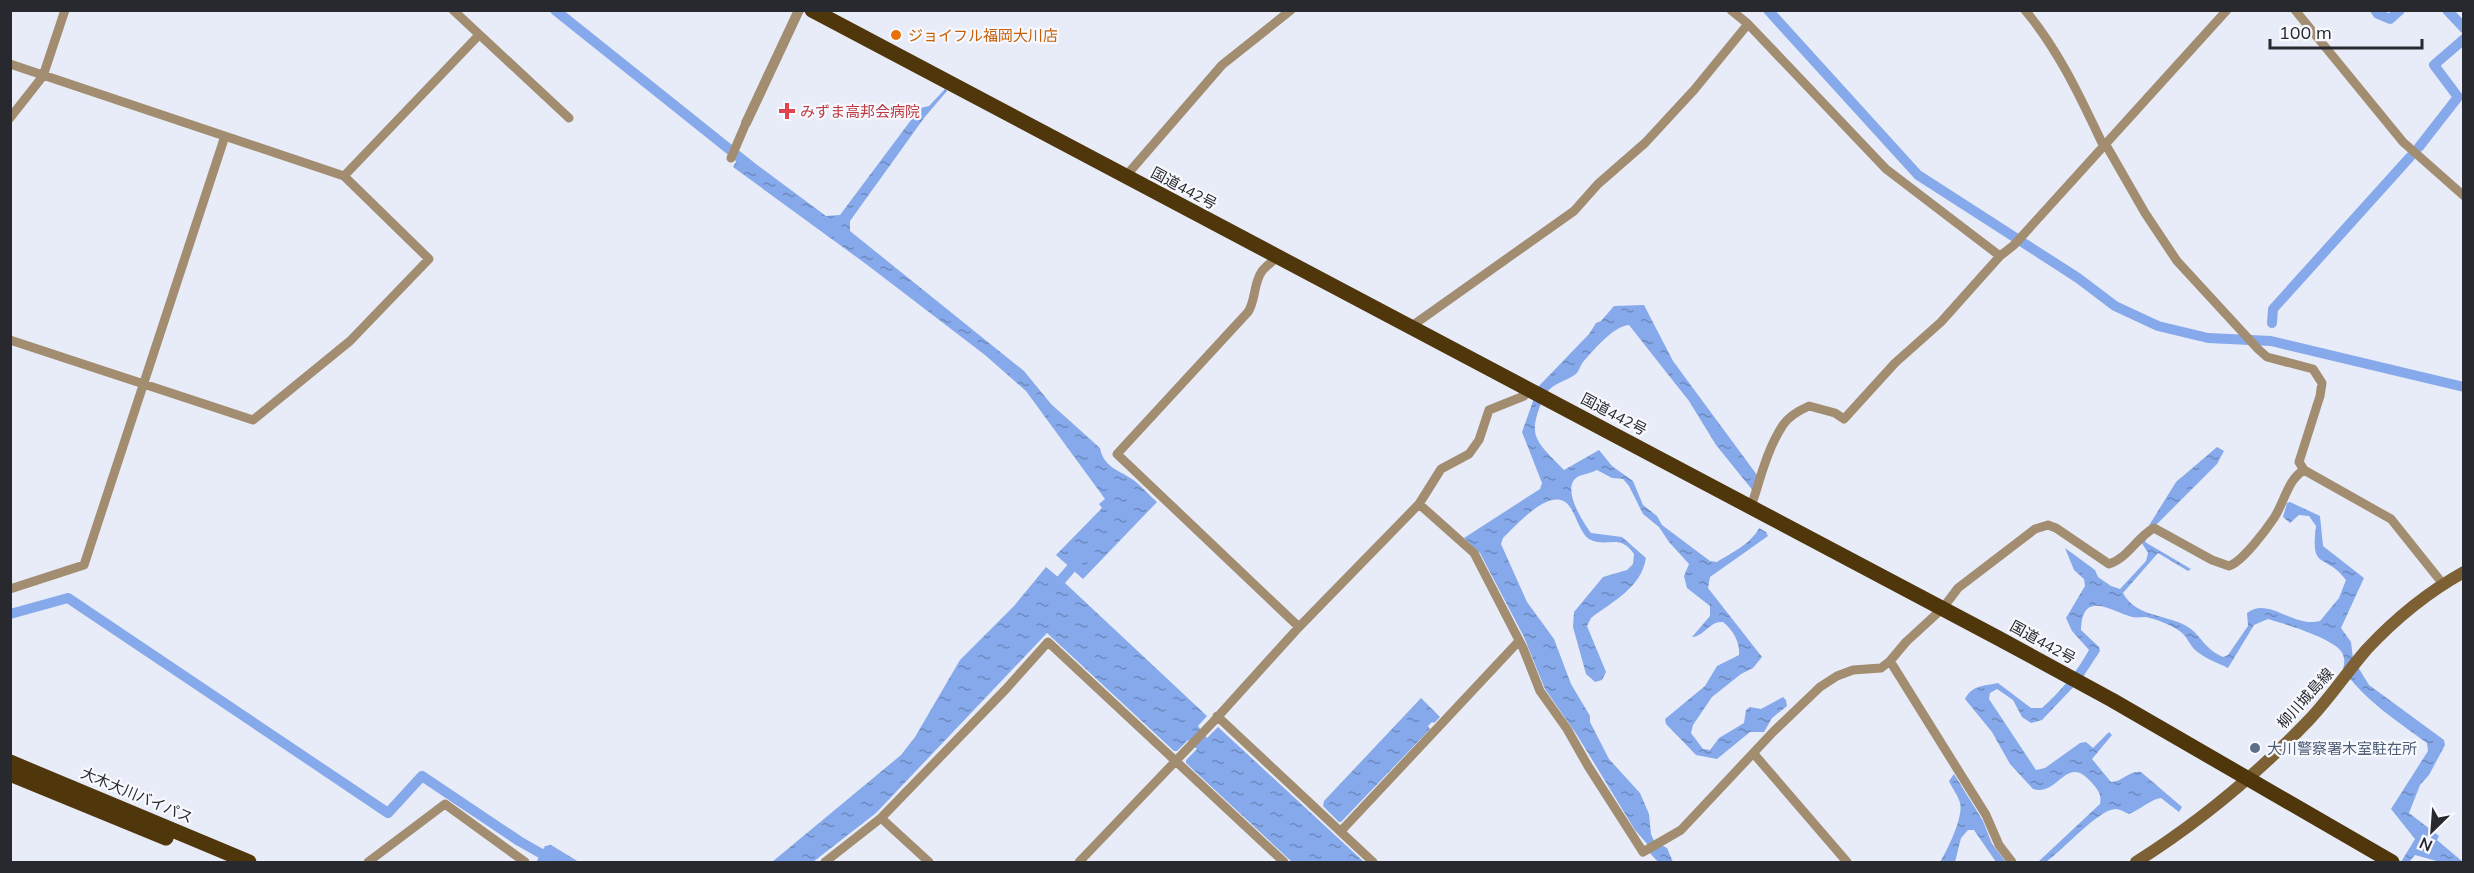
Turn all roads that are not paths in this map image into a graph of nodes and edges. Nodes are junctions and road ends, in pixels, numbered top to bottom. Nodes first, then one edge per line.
1 (65, 10) edge
2 (453, 10) edge
3 (799, 10) edge
4 (812, 10) edge
5 (1291, 10) edge
6 (1731, 10) edge
7 (2025, 10) edge
8 (2227, 10) edge
9 (2295, 10) edge
10 (1748, 24) junction
11 (479, 35) junction
12 (10, 64) edge
13 (43, 76) junction
14 (10, 118) edge
15 (569, 118) dead end
16 (746, 123) joint
17 (225, 136) junction
18 (2105, 146) junction
19 (730, 158) dead end
20 (344, 176) junction
21 (1125, 177) junction
22 (2463, 196) edge
23 (2000, 256) junction
24 (1276, 258) junction
25 (1409, 328) junction
26 (10, 340) edge
27 (144, 382) junction
28 (1530, 390) junction
29 (2304, 470) junction
30 (1419, 504) junction
31 (1751, 507) junction
32 (2463, 572) edge
33 (2443, 584) junction
34 (10, 589) edge
35 (1943, 608) junction
36 (1299, 627) junction
37 (1519, 640) junction
38 (1890, 662) junction
39 (1215, 719) junction
40 (1754, 754) junction
41 (1178, 759) junction
42 (10, 762) edge
43 (10, 774) edge
44 (2246, 778) junction
45 (881, 818) junction
46 (1341, 831) junction
47 (224, 862) edge
48 (249, 862) edge
49 (368, 862) edge
50 (525, 862) edge
51 (825, 862) edge
52 (929, 862) edge
53 (1079, 862) edge
54 (1284, 862) edge
55 (1373, 862) edge
56 (1847, 862) edge
57 (2012, 862) edge
58 (2136, 862) edge
59 (2392, 862) edge

1 - 13 street
2 - 11 street
3 - 16 street
4 - 21 highway, 国道442号
5 - 21 street
6 - 10 street
7 - 18 street
8 - 18 street
9 - 22 street
10 - 23 street
10 - 25 street
11 - 15 street
11 - 20 street
12 - 13 street
13 - 14 street
13 - 17 street
16 - 19 street
17 - 20 street
17 - 27 street
18 - 23 street
18 - 29 street
20 - 27 street
21 - 24 highway, 国道442号
23 - 31 street
24 - 25 highway, 国道442号
24 - 36 street
25 - 28 highway, 国道442号
26 - 27 street
27 - 34 street
28 - 30 street
28 - 31 highway, 国道442号
29 - 33 street
29 - 35 street
30 - 36 street
30 - 37 street
31 - 35 highway, 国道442号
32 - 33 main road, 柳川城島線
33 - 44 main road, 柳川城島線
35 - 38 street
35 - 44 highway, 国道442号
36 - 39 street
37 - 40 street
37 - 46 street
38 - 40 street
38 - 57 street
39 - 41 street
39 - 46 street
40 - 56 street
41 - 45 street
41 - 53 street
41 - 54 street
42 - 48 highway, 大木大川バイパス
43 - 47 highway, 大木大川バイパス
44 - 58 main road, 柳川城島線
44 - 59 highway, 国道442号
45 - 51 street
45 - 52 street
46 - 55 street
49 - 50 street

